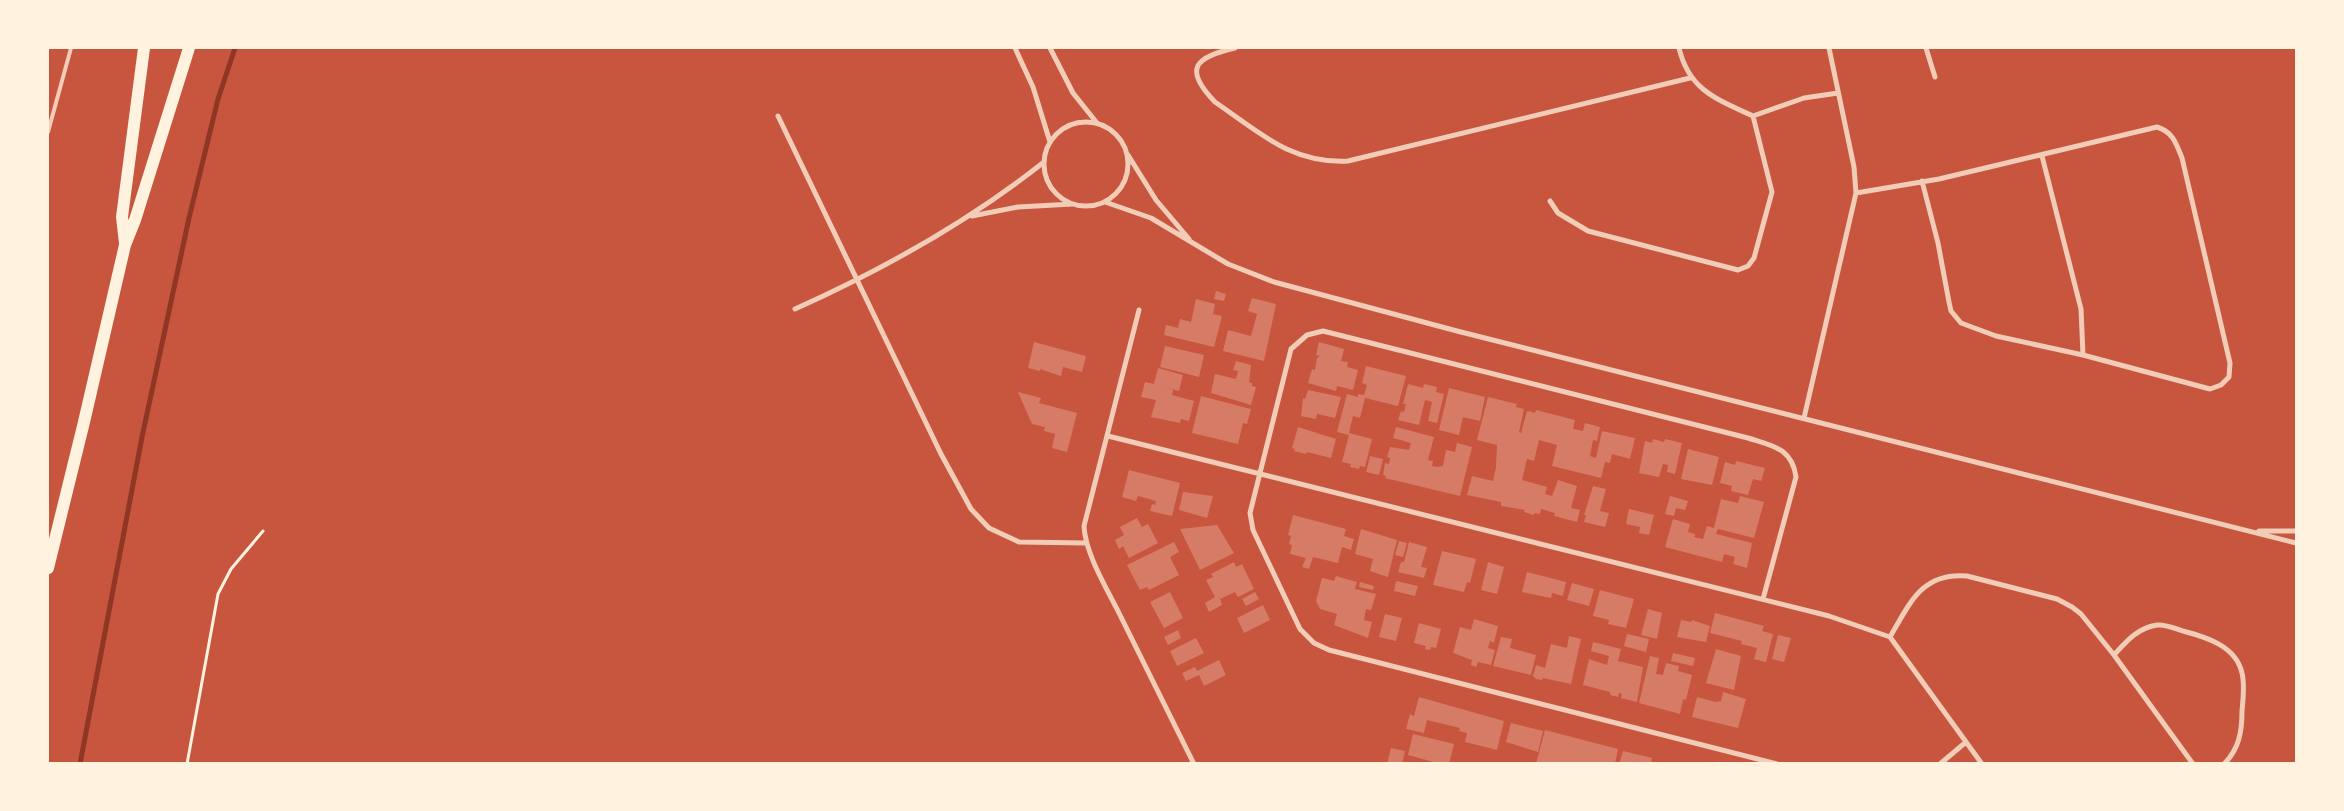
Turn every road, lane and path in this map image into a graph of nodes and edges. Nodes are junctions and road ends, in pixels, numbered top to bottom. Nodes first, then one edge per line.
1 (71, 48) edge
2 (144, 48) edge
3 (189, 48) edge
4 (1015, 48) edge
5 (1050, 48) edge
6 (1235, 48) edge
7 (1679, 48) edge
8 (1829, 48) edge
9 (1926, 48) edge
10 (1934, 77) dead end
11 (1690, 78) junction
12 (1838, 93) junction
13 (778, 116) dead end
14 (1753, 116) junction
15 (1097, 123) junction
16 (48, 132) edge
17 (1050, 142) junction
18 (1128, 155) junction
19 (2042, 156) junction
20 (1044, 162) junction
21 (1922, 181) junction
22 (1856, 193) junction
23 (1550, 201) dead end
24 (1105, 202) junction
25 (1073, 204) junction
26 (969, 216) junction
27 (1192, 243) junction
28 (125, 245) junction
29 (858, 281) junction
30 (795, 310) dead end
31 (1139, 310) dead end
32 (2083, 355) junction
33 (1804, 418) junction
34 (1108, 436) junction
35 (1259, 475) junction
36 (263, 531) dead end
37 (2256, 531) junction
38 (2296, 531) edge
39 (2296, 542) edge
40 (1086, 543) junction
41 (48, 568) edge
42 (1763, 599) junction
43 (1890, 637) junction
44 (2114, 655) junction
45 (1966, 742) junction
46 (187, 764) edge
47 (1194, 764) edge
48 (1777, 764) edge
49 (1940, 764) edge
50 (1982, 764) edge
51 (2193, 764) edge
52 (2224, 764) edge

1 - 16 lane
2 - 28 main road
3 - 28 main road
4 - 17 street
5 - 15 street
6 - 11 street
7 - 11 street
8 - 12 street
9 - 10 street
11 - 14 street
12 - 14 street
12 - 22 street
13 - 29 street
14 - 23 street
15 - 17 street
15 - 18 street
17 - 20 street
18 - 24 street
18 - 27 street
19 - 21 street
19 - 32 street
19 - 32 street
20 - 25 street
20 - 26 street
21 - 22 street
21 - 32 street
22 - 33 street
24 - 25 street
24 - 27 street
25 - 26 street
26 - 29 street
27 - 33 street
28 - 41 main road
29 - 30 street
29 - 40 street
31 - 34 street
33 - 37 street
34 - 35 street
34 - 40 street
35 - 42 street
35 - 42 street
35 - 48 street
36 - 46 path
37 - 38 street
37 - 39 street
40 - 47 street
42 - 43 street
43 - 44 street
43 - 45 street
44 - 51 street
44 - 52 street
45 - 49 street
45 - 50 street

